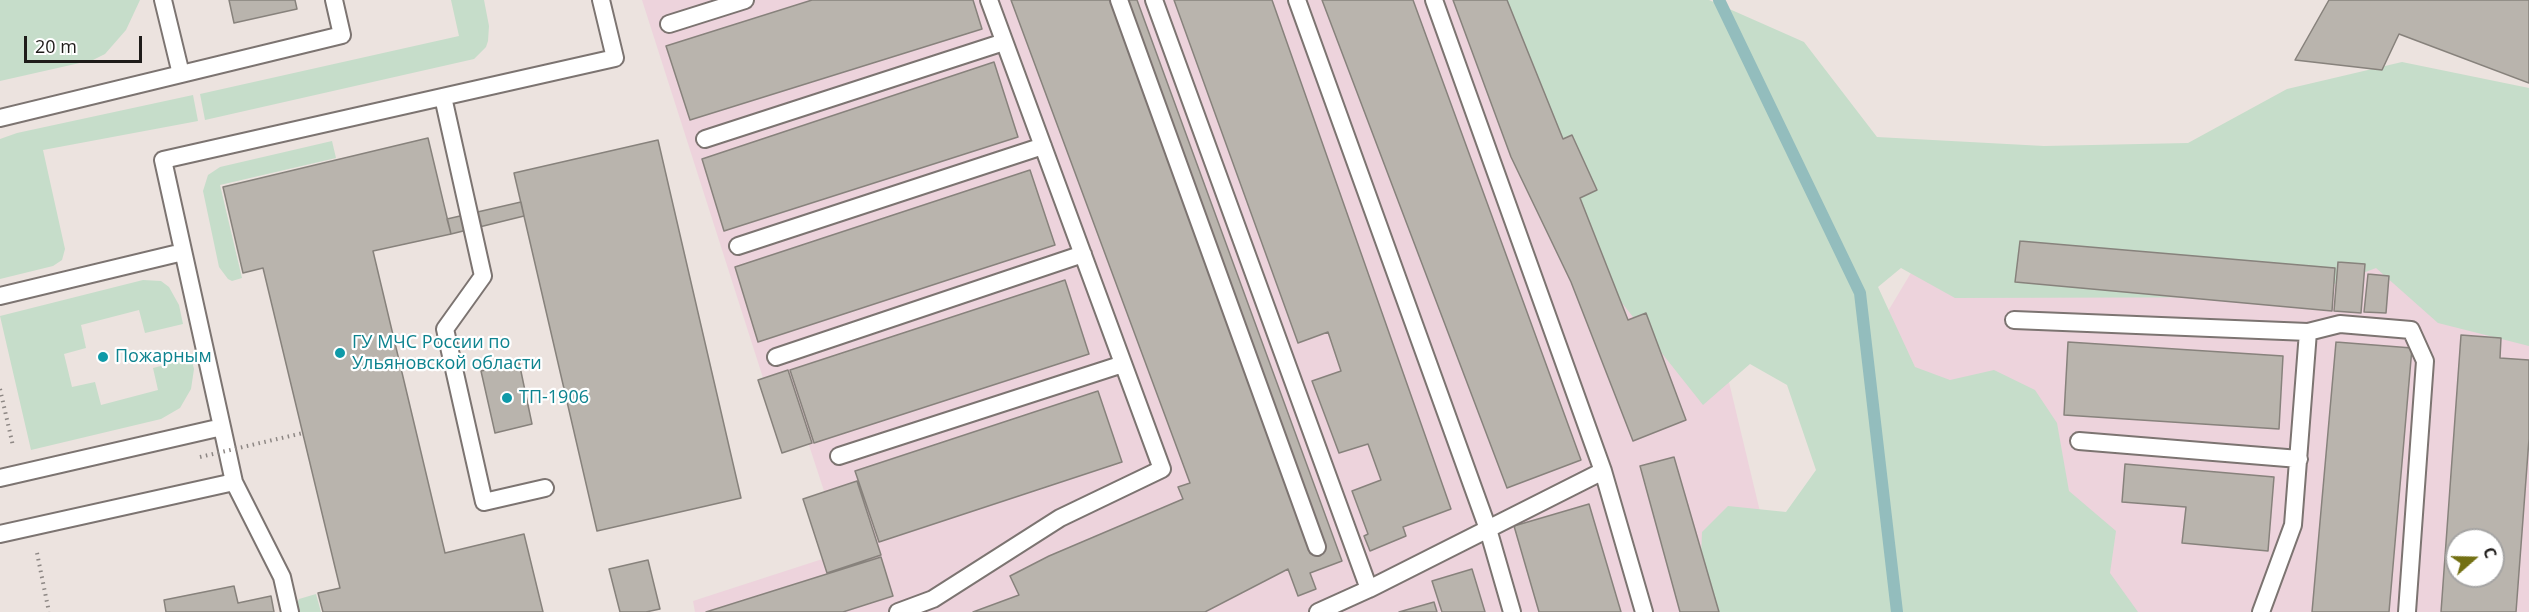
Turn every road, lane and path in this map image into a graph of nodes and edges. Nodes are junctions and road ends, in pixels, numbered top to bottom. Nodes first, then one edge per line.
1 (163, 0) edge
2 (334, 0) edge
3 (601, 0) edge
4 (745, 0) edge
5 (988, 0) edge
6 (1119, 0) edge
7 (1154, 0) edge
8 (1297, 0) edge
9 (1434, 0) edge
10 (669, 24) dead end
11 (1004, 42) junction
12 (181, 74) junction
13 (442, 97) junction
14 (0, 118) edge
15 (705, 139) dead end
16 (1043, 146) junction
17 (738, 246) dead end
18 (183, 252) junction
19 (1083, 254) junction
20 (0, 296) edge
21 (2014, 320) dead end
22 (2308, 332) junction
23 (776, 357) dead end
24 (1124, 364) junction
25 (222, 427) junction
26 (303, 433) dead end
27 (2079, 441) dead end
28 (839, 456) dead end
29 (200, 457) dead end
30 (2300, 459) junction
31 (1603, 471) junction
32 (0, 478) edge
33 (234, 482) junction
34 (545, 488) dead end
35 (1488, 529) junction
36 (0, 534) edge
37 (1317, 547) dead end
38 (1369, 589) junction
39 (290, 612) edge
40 (898, 612) edge
41 (1318, 612) edge
42 (1512, 612) edge
43 (1644, 612) edge
44 (2261, 612) edge
45 (2407, 612) edge

1 - 12 lane
2 - 12 lane
3 - 13 lane
4 - 10 lane
5 - 11 lane
6 - 37 lane
7 - 38 lane
8 - 35 lane
9 - 31 lane
11 - 15 lane
11 - 16 lane
12 - 14 lane
13 - 18 lane
13 - 34 lane
16 - 17 lane
16 - 19 lane
18 - 20 lane
18 - 25 lane
19 - 23 lane
19 - 24 lane
21 - 22 lane
22 - 30 lane
22 - 45 lane
24 - 28 lane
24 - 40 lane
25 - 32 lane
25 - 33 lane
26 - 29 path, bridge
27 - 30 lane
30 - 44 lane
31 - 35 lane
31 - 43 lane
33 - 36 lane
33 - 39 lane
35 - 38 lane
35 - 42 lane
38 - 41 lane

